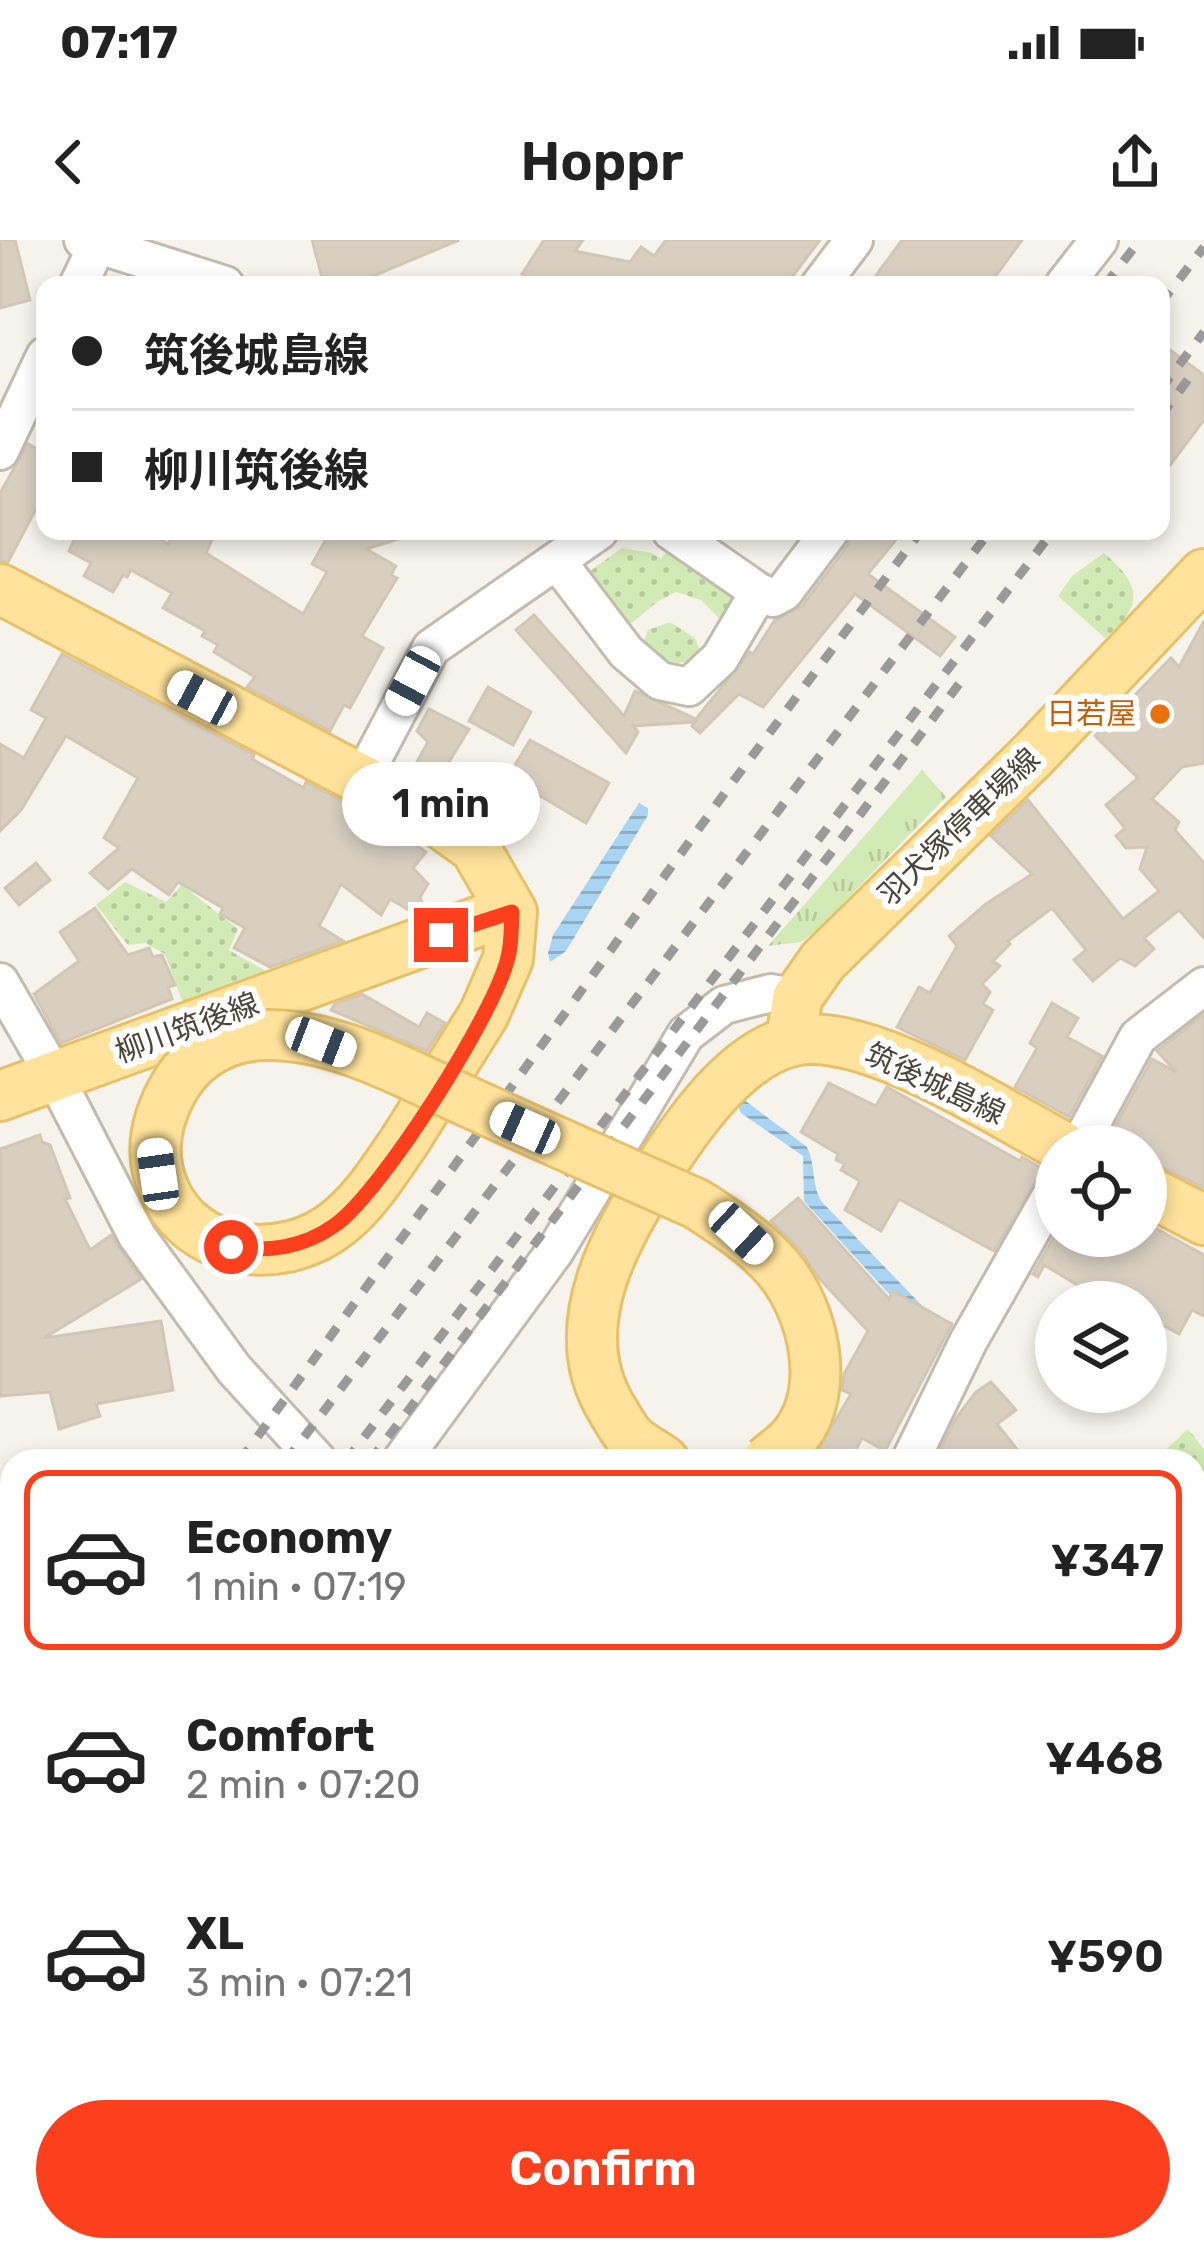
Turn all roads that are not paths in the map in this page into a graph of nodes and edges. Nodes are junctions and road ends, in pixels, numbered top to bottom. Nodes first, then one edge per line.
1 (854, 240) edge
2 (1099, 240) edge
3 (93, 241) edge
4 (81, 276) edge
5 (198, 276) edge
6 (827, 276) edge
7 (1071, 276) edge
8 (36, 375) edge
9 (0, 451) edge
10 (586, 540) edge
11 (684, 540) edge
12 (823, 540) edge
13 (557, 561) junction
14 (1202, 579) edge
15 (0, 589) edge
16 (759, 592) junction
17 (361, 781) junction
18 (510, 910) junction
19 (0, 982) edge
20 (1204, 986) edge
21 (794, 1019) junction
22 (55, 1077) junction
23 (437, 1089) edge
24 (437, 1089) edge
25 (437, 1089) edge
26 (437, 1089) edge
27 (0, 1096) edge
28 (1090, 1125) edge
29 (1035, 1132) edge
30 (1167, 1201) edge
31 (1204, 1220) edge
32 (1035, 1224) edge
33 (307, 1449) edge
34 (409, 1449) edge
35 (646, 1449) edge
36 (780, 1449) edge
37 (916, 1449) edge

1 - 6 street
2 - 7 street
3 - 4 street
3 - 5 street
8 - 9 street
10 - 13 street
11 - 16 street
12 - 16 street
13 - 16 street
13 - 17 street
14 - 21 main road, 羽犬塚停車場線
15 - 17 main road
17 - 18 main road
18 - 22 main road, 柳川筑後線
18 - 23 main road, bridge
19 - 22 street
20 - 28 street
21 - 29 main road, 筑後城島線
21 - 34 street
21 - 35 main road
22 - 27 main road, 柳川筑後線
22 - 33 street
24 - 25 main road, bridge
26 - 36 main road, bridge
30 - 31 main road
32 - 37 street

